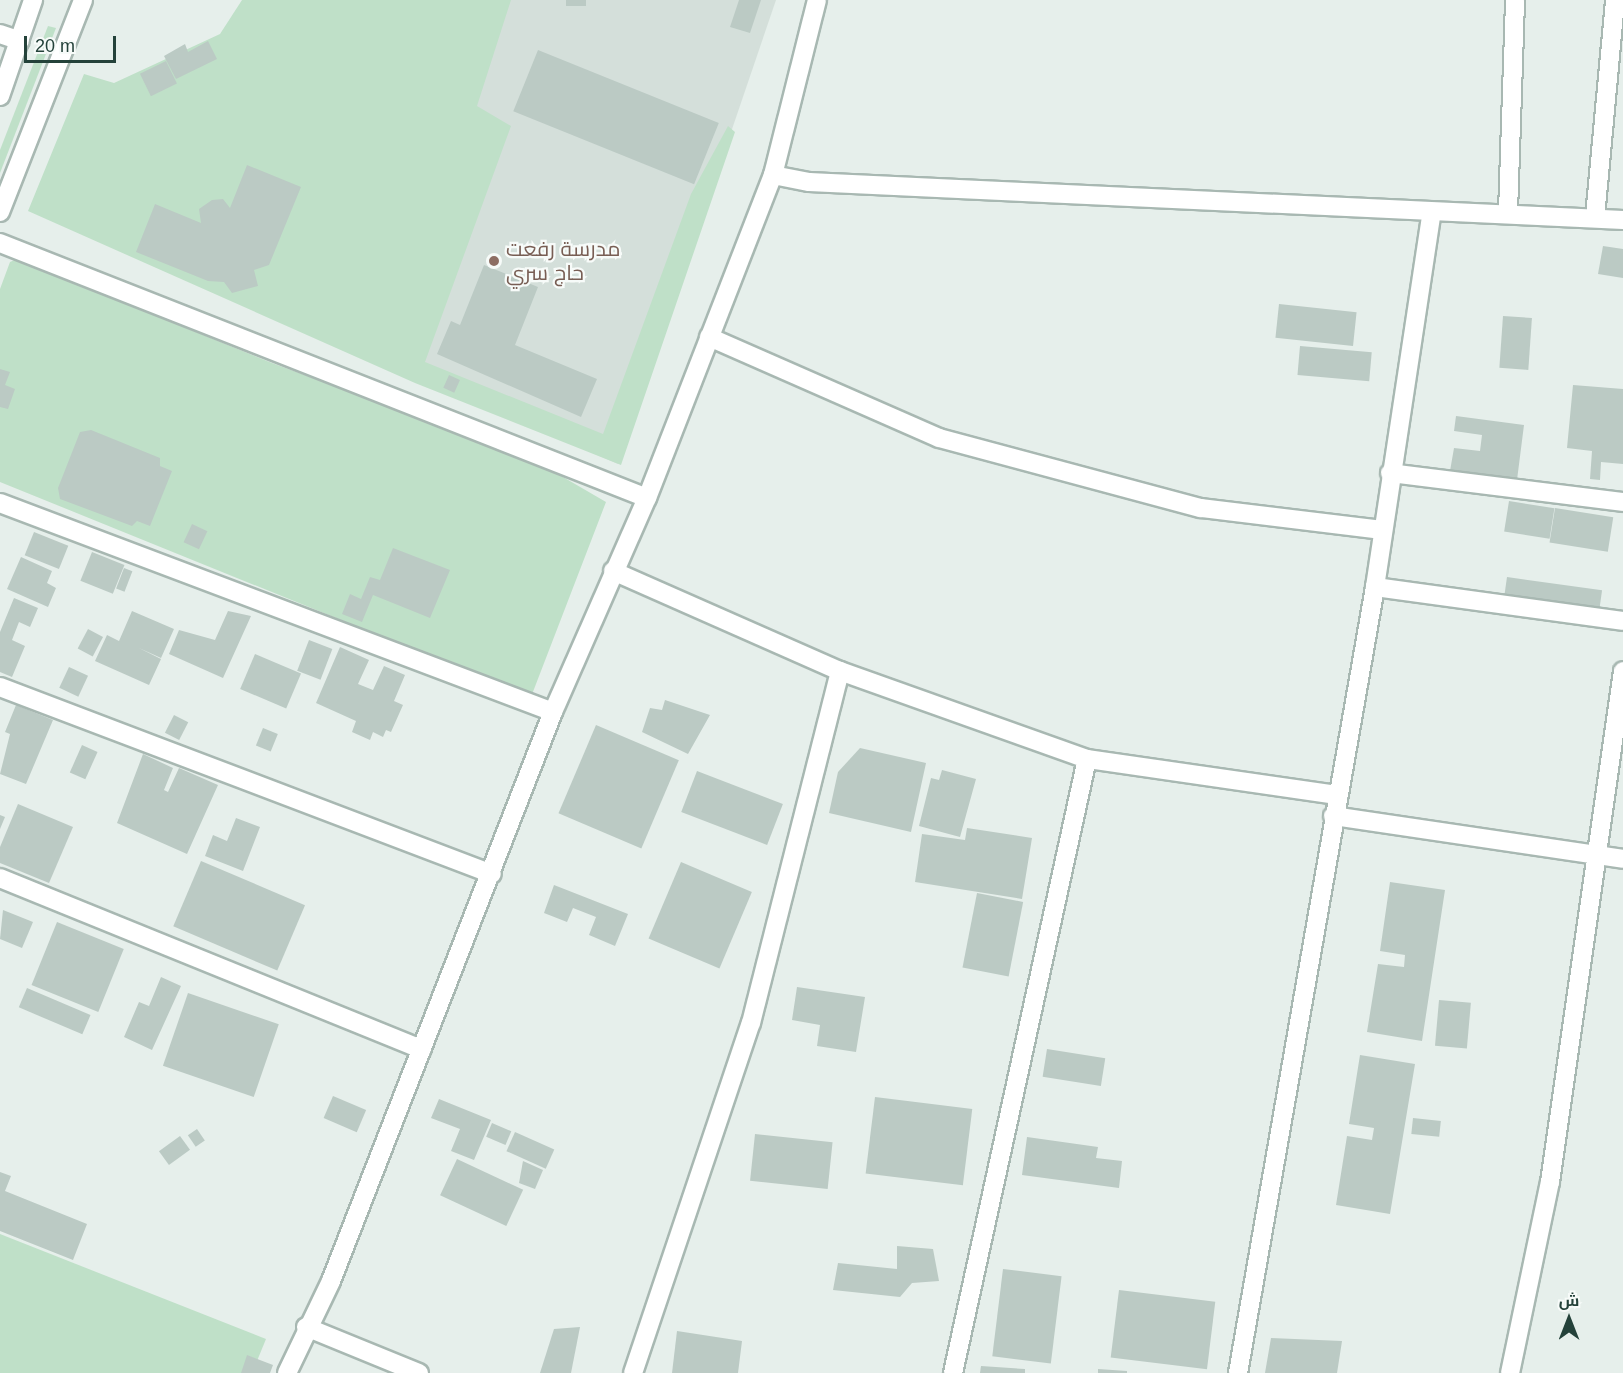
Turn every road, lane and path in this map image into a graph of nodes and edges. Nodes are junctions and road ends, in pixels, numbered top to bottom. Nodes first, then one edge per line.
1 (33, 0) edge
2 (83, 0) edge
3 (817, 0) edge
4 (1515, 0) edge
5 (1615, 0) edge
6 (0, 34) edge
7 (20, 41) junction
8 (0, 96) edge
9 (773, 175) junction
10 (0, 212) edge
11 (1432, 212) junction
12 (1508, 213) junction
13 (1595, 217) junction
14 (1623, 220) edge
15 (0, 243) edge
16 (709, 337) junction
17 (1390, 473) junction
18 (647, 498) junction
19 (1623, 502) edge
20 (0, 503) edge
21 (1382, 530) junction
22 (614, 571) junction
23 (1375, 587) junction
24 (1623, 621) edge
25 (840, 671) junction
26 (1623, 671) edge
27 (0, 687) edge
28 (553, 712) junction
29 (1087, 759) junction
30 (1338, 795) junction
31 (1333, 816) junction
32 (1595, 854) junction
33 (1623, 859) edge
34 (492, 874) junction
35 (0, 878) edge
36 (422, 1049) junction
37 (306, 1327) junction
38 (287, 1373) edge
39 (419, 1373) edge
40 (633, 1373) edge
41 (953, 1373) edge
42 (1238, 1373) edge
43 (1510, 1373) edge

1 - 7 street
2 - 10 street
3 - 9 street
4 - 12 street
5 - 13 street
6 - 7 street
7 - 8 street
9 - 11 street
9 - 16 street
11 - 12 street
11 - 17 street
12 - 13 street
13 - 14 street
15 - 18 street
16 - 18 street
16 - 21 street
17 - 19 street
17 - 21 street
18 - 22 street
20 - 28 street
21 - 23 street
22 - 25 street
22 - 28 street
23 - 24 street
23 - 30 street
25 - 29 street
25 - 40 street
26 - 32 street
27 - 34 street
28 - 34 street
29 - 30 street
29 - 41 street
30 - 31 street
31 - 32 street
31 - 42 street
32 - 33 street
32 - 43 street
34 - 36 street
35 - 36 street
36 - 37 street
37 - 38 street
37 - 39 street

